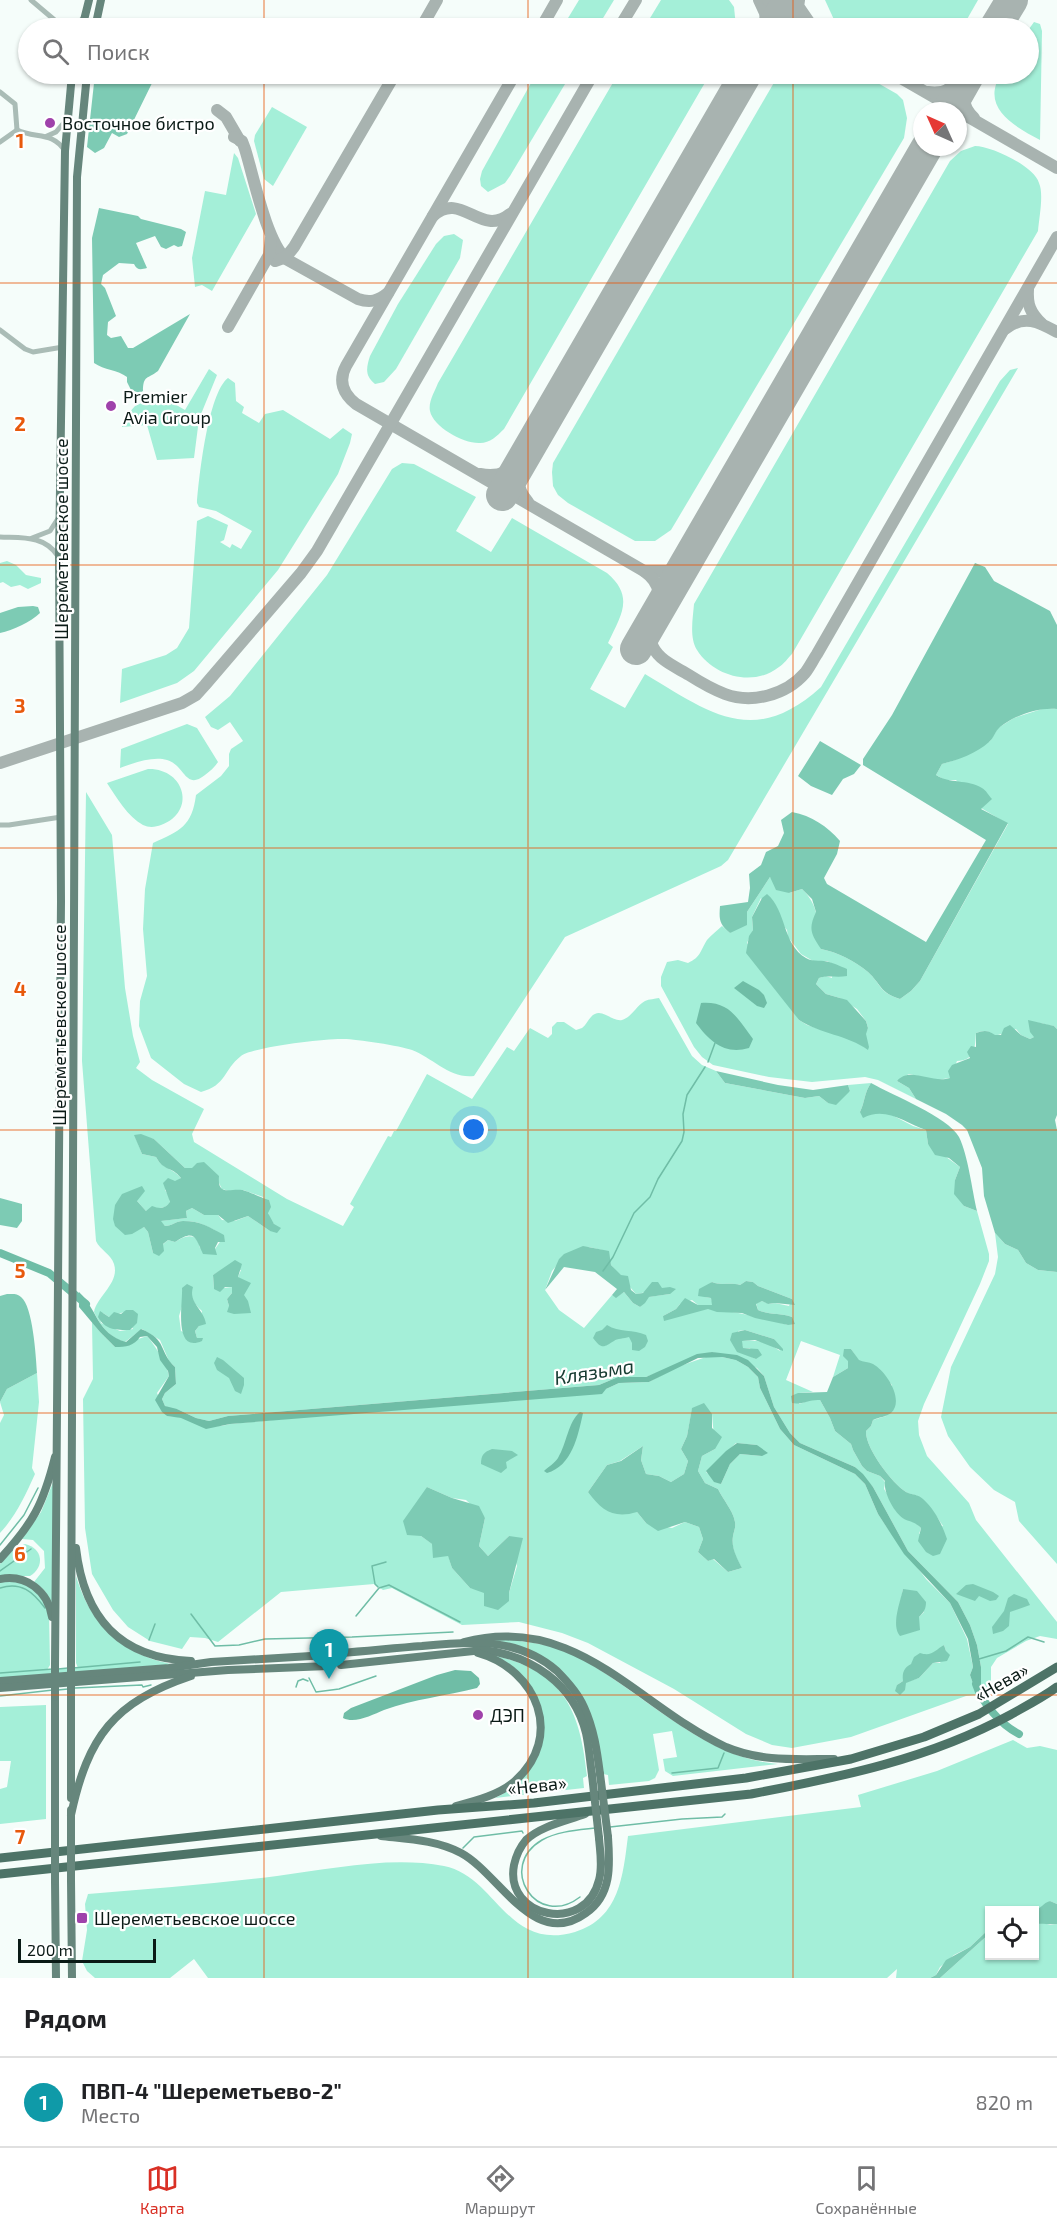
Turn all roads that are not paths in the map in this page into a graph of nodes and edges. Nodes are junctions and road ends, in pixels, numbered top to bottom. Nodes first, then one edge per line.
1 (31, 0) edge
2 (89, 0) edge
3 (101, 0) edge
4 (85, 15) junction
5 (52, 18) edge
6 (82, 18) edge
7 (84, 18) edge
8 (97, 18) edge
9 (71, 84) edge
10 (86, 84) edge
11 (0, 92) edge
12 (67, 119) junction
13 (17, 130) junction
14 (46, 136) junction
15 (0, 142) edge
16 (65, 151) junction
17 (65, 176) junction
18 (77, 177) junction
19 (0, 330) edge
20 (63, 347) junction
21 (60, 514) junction
22 (0, 537) edge
23 (31, 538) junction
24 (59, 557) junction
25 (61, 817) junction
26 (0, 825) edge
27 (75, 900) junction
28 (61, 901) junction
29 (58, 1444) junction
30 (72, 1517) junction
31 (0, 1559) edge
32 (0, 1579) edge
33 (56, 1636) junction
34 (464, 1642) junction
35 (467, 1651) junction
36 (340, 1653) dead end
37 (327, 1655) dead end
38 (211, 1662) junction
39 (340, 1665) dead end
40 (328, 1666) dead end
41 (1057, 1667) edge
42 (204, 1672) junction
43 (0, 1681) edge
44 (1057, 1687) edge
45 (0, 1688) edge
46 (851, 1759) junction
47 (596, 1775) junction
48 (438, 1810) junction
49 (593, 1812) junction
50 (71, 1815) junction
51 (367, 1834) junction
52 (603, 1838) junction
53 (0, 1858) edge
54 (0, 1874) edge
55 (56, 1978) edge
56 (72, 1978) edge

1 - 5 street
2 - 4 main road
3 - 8 main road
4 - 6 street
4 - 7 main road
9 - 12 main road, Шереметьевское шоссе
10 - 18 main road, Шереметьевское шоссе
11 - 13 street
12 - 14 street
12 - 16 main road, Шереметьевское шоссе
13 - 14 street
13 - 15 street
14 - 16 street
16 - 17 main road, Шереметьевское шоссе
17 - 18 street
17 - 20 main road, Шереметьевское шоссе
18 - 27 main road, Шереметьевское шоссе
19 - 20 street
20 - 21 main road, Шереметьевское шоссе
21 - 23 street
21 - 24 main road, Шереметьевское шоссе
22 - 23 street
23 - 24 street
24 - 25 main road, Шереметьевское шоссе
25 - 26 street
25 - 28 main road, Шереметьевское шоссе
27 - 28 street
27 - 30 main road, Шереметьевское шоссе
28 - 29 main road, Шереметьевское шоссе
29 - 31 main road
29 - 33 main road, Шереметьевское шоссе
30 - 38 main road
30 - 50 main road, Шереметьевское шоссе, bridge
32 - 33 main road
33 - 55 main road, Шереметьевское шоссе, bridge
34 - 36 main road
34 - 46 main road
34 - 47 main road
35 - 39 main road
35 - 47 main road
35 - 48 main road
37 - 38 main road
38 - 43 main road
40 - 42 main road
41 - 46 highway, «Нева»
42 - 45 main road
42 - 50 main road
44 - 49 highway, «Нева»
46 - 48 highway, «Нева»
47 - 52 main road, bridge
48 - 53 highway, «Нева»
49 - 51 highway, «Нева»
49 - 52 main road
50 - 56 main road, Шереметьевское шоссе, bridge
51 - 52 main road
51 - 54 highway, «Нева»

